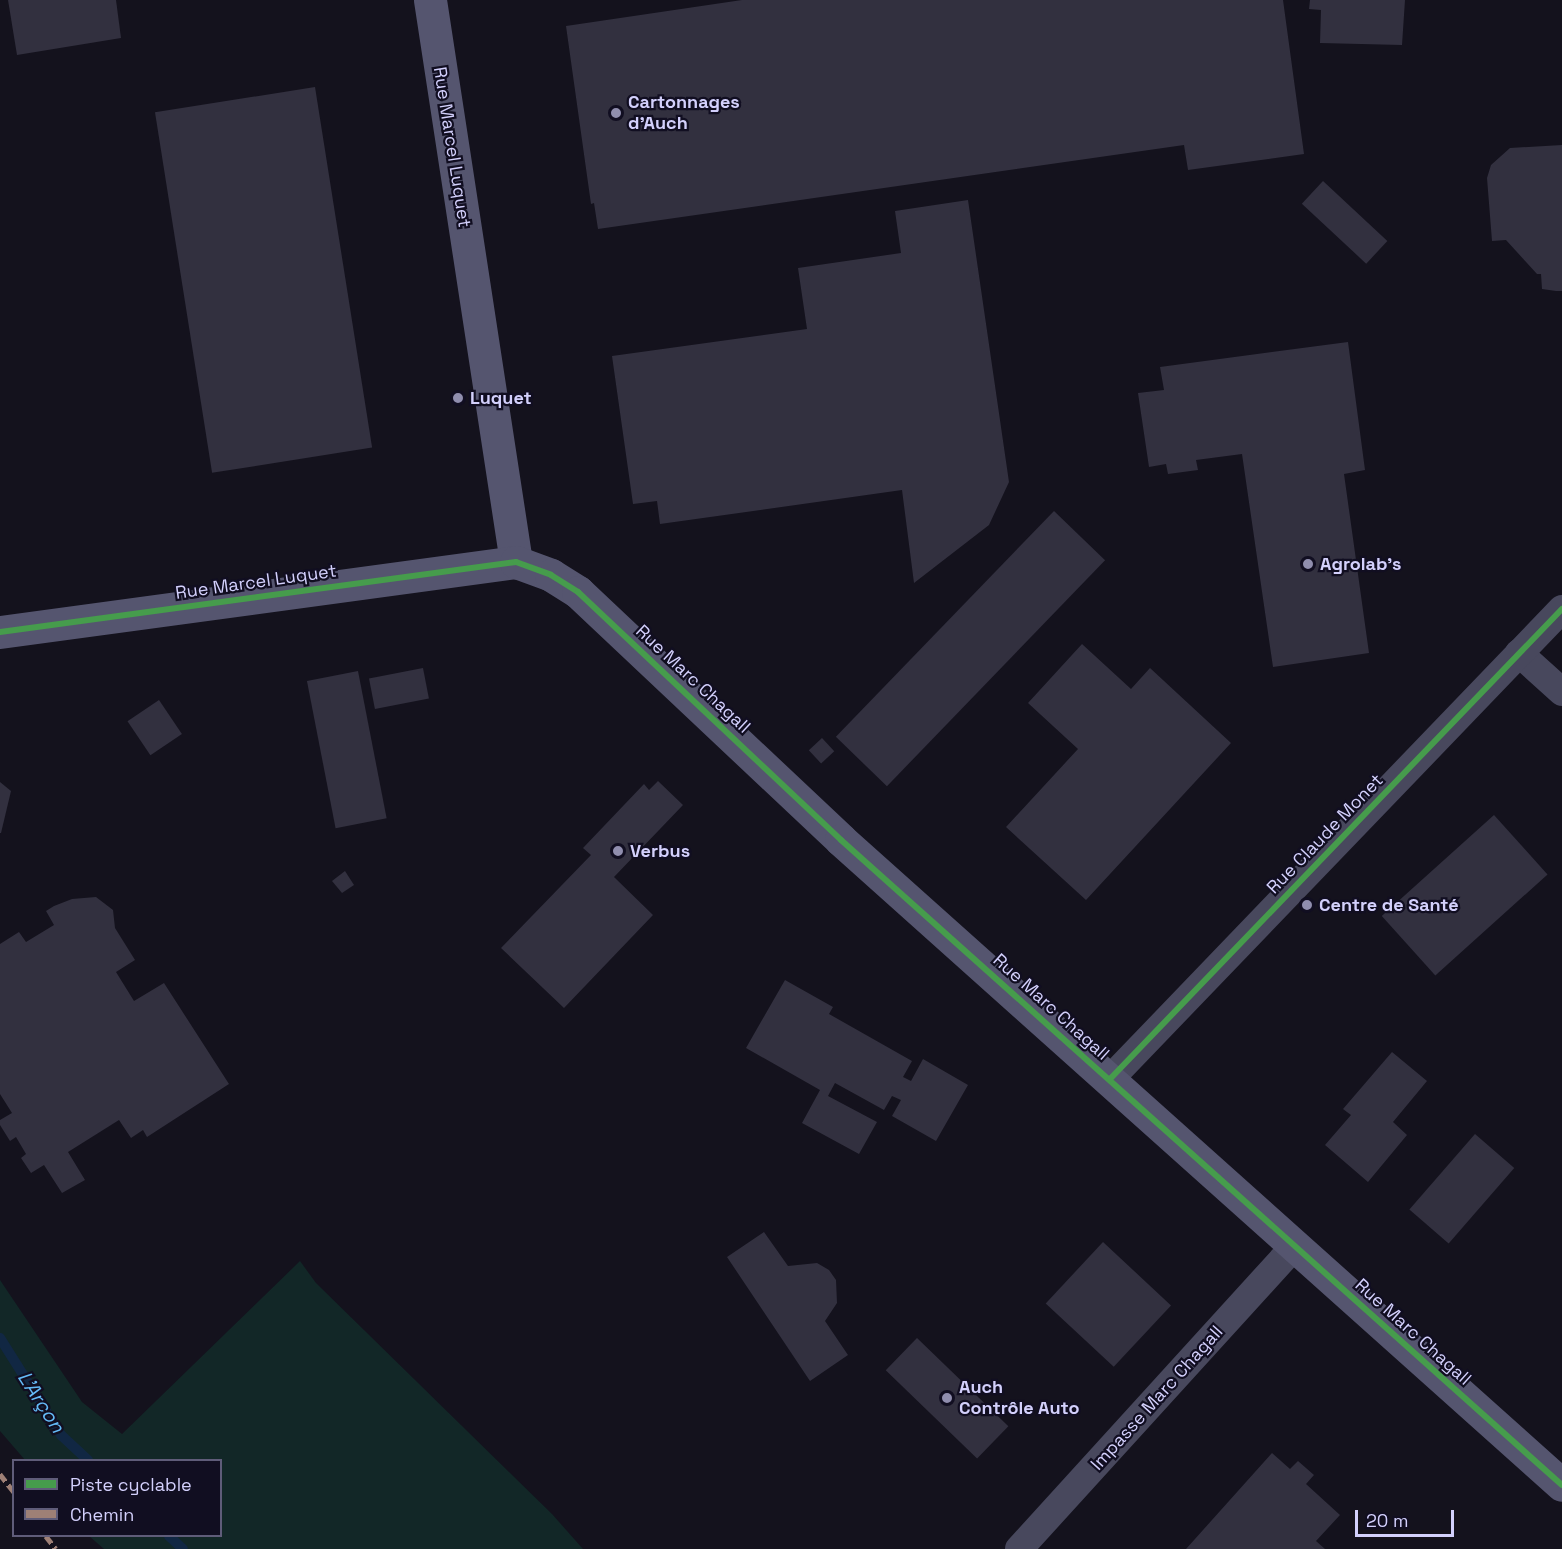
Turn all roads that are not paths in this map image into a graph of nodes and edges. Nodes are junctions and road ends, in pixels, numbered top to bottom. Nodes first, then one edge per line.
1 (429, 0) edge
2 (516, 562) junction
3 (1562, 609) edge
4 (0, 632) edge
5 (1519, 653) junction
6 (1562, 692) edge
7 (1110, 1079) junction
8 (1294, 1247) junction
9 (1562, 1485) edge
10 (1019, 1549) edge

1 - 2 street, Rue Marcel Luquet
2 - 4 street, Rue Marcel Luquet
2 - 7 street, Rue Marc Chagall
3 - 5 street, Rue Claude Monet
5 - 6 street
5 - 7 street, Rue Claude Monet
7 - 8 street, Rue Marc Chagall
8 - 9 street, Rue Marc Chagall
8 - 10 street, Impasse Marc Chagall

